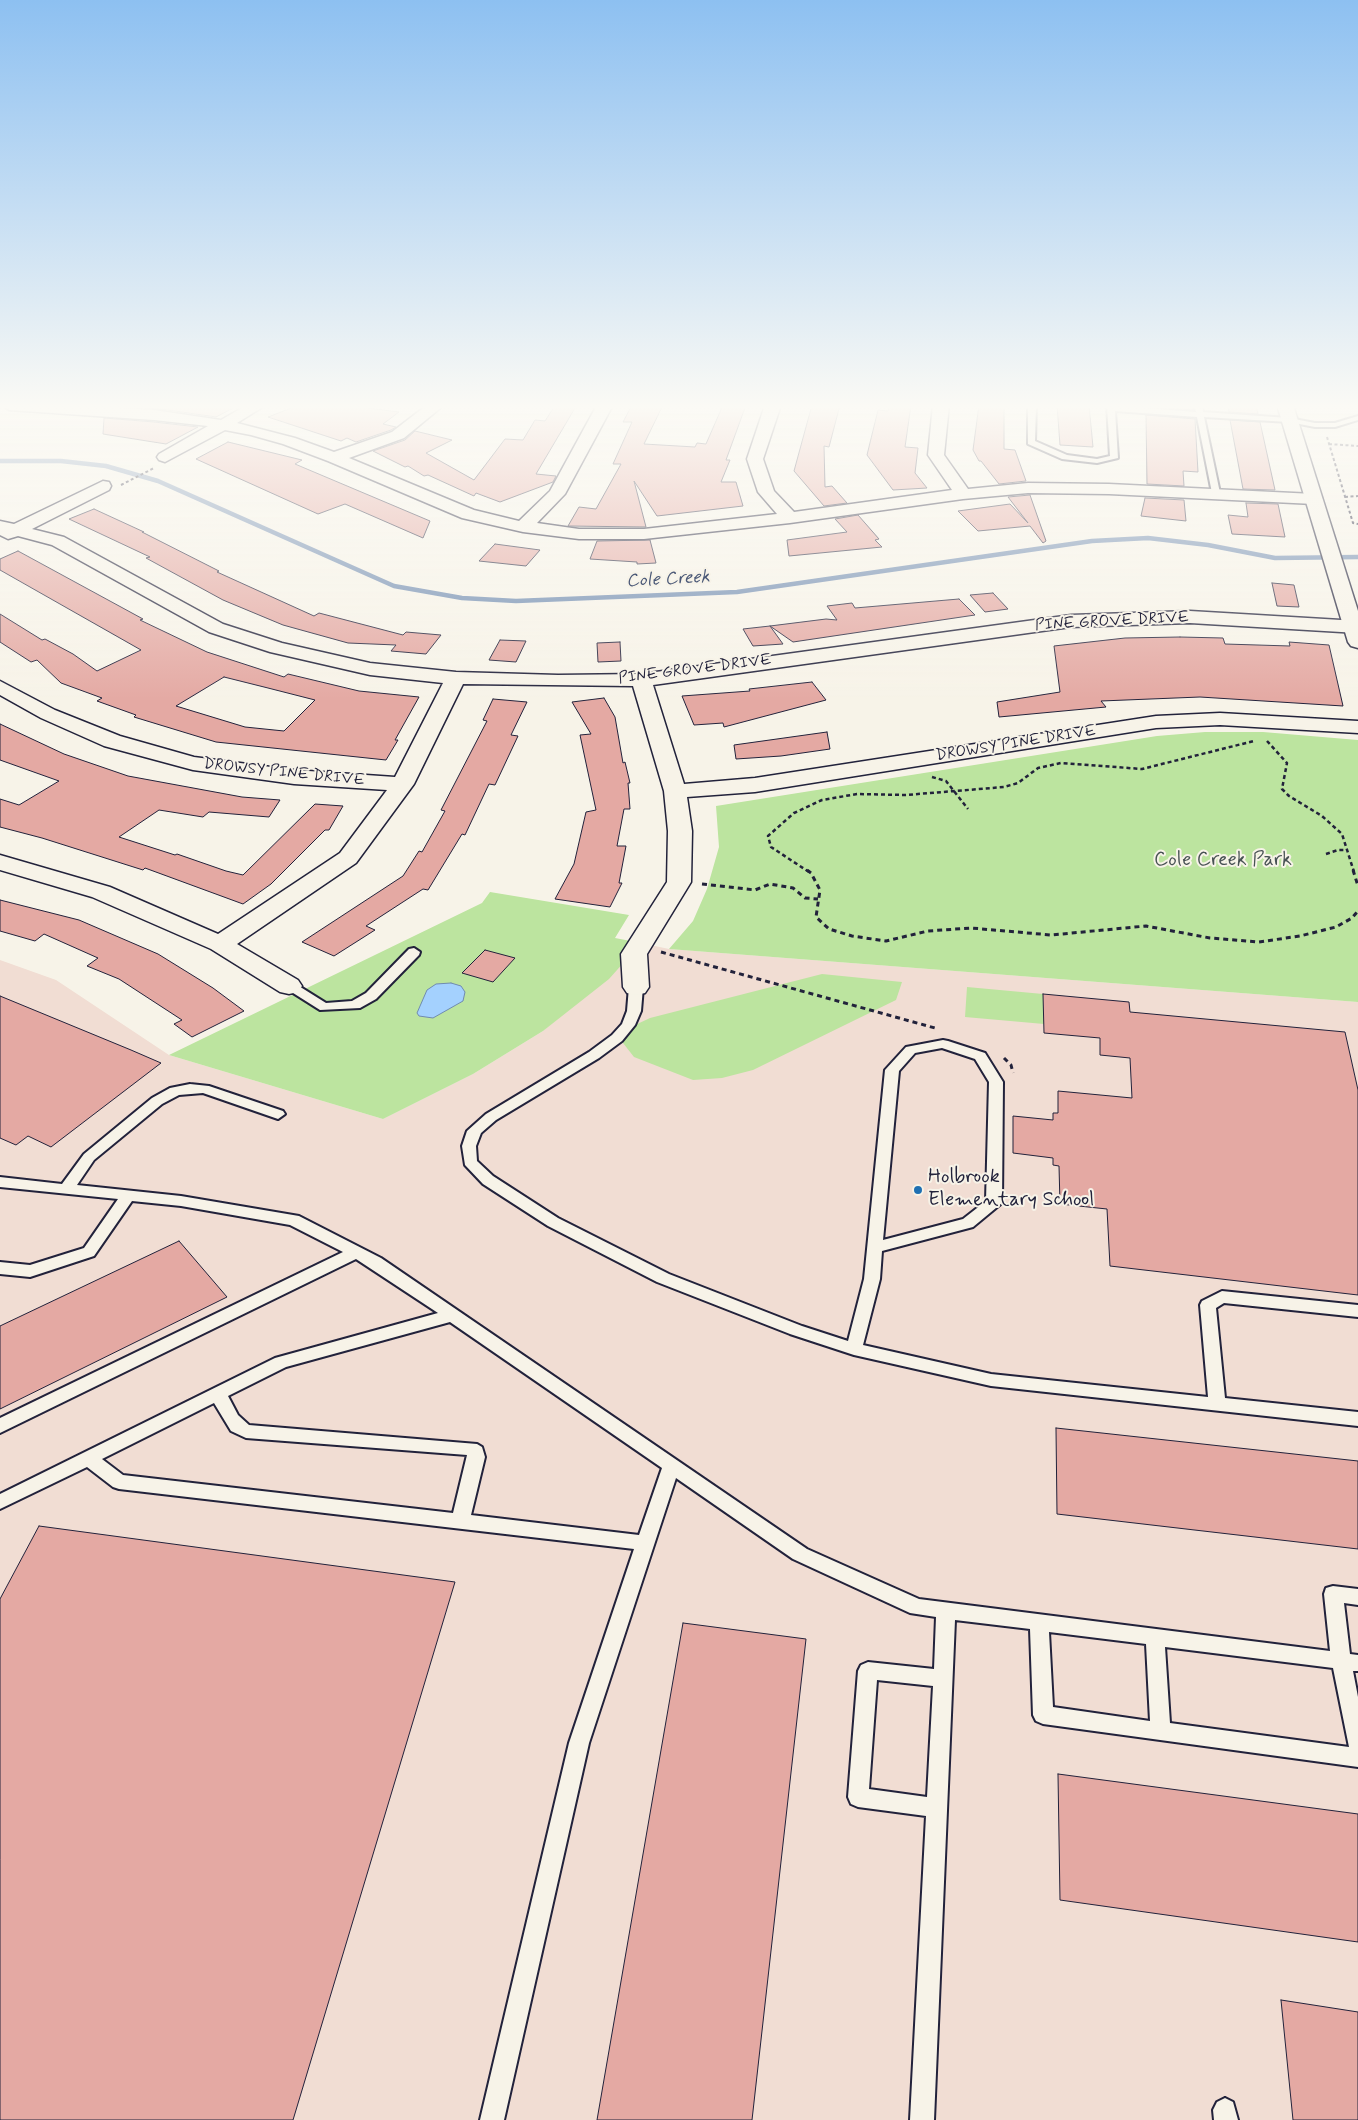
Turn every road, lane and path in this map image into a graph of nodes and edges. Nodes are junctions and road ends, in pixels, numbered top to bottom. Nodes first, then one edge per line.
1 (67, 504) edge
2 (444, 504) edge
3 (547, 504) edge
4 (777, 504) edge
5 (891, 504) edge
6 (1315, 504) edge
7 (1347, 504) edge
8 (790, 518) junction
9 (1358, 524) edge
10 (523, 527) junction
11 (9, 528) edge
12 (0, 538) edge
13 (1356, 632) edge
14 (456, 678) junction
15 (642, 680) junction
16 (0, 687) edge
17 (1358, 727) edge
18 (930, 776) dead end
19 (403, 784) junction
20 (954, 790) junction
21 (675, 791) junction
22 (968, 809) dead end
23 (1348, 850) junction
24 (1326, 854) dead end
25 (0, 862) edge
26 (679, 882) junction
27 (1358, 886) edge
28 (818, 899) junction
29 (1358, 911) edge
30 (646, 935) junction
31 (220, 944) junction
32 (414, 952) dead end
33 (289, 986) joint
34 (636, 986) joint
35 (942, 1030) dead end
36 (998, 1052) dead end
37 (1014, 1074) dead end
38 (278, 1114) dead end
39 (0, 1182) edge
40 (66, 1189) junction
41 (128, 1195) junction
42 (875, 1248) junction
43 (357, 1252) junction
44 (0, 1268) edge
45 (1358, 1311) edge
46 (453, 1315) junction
47 (854, 1349) junction
48 (218, 1394) junction
49 (1217, 1404) junction
50 (1358, 1419) edge
51 (0, 1426) edge
52 (88, 1458) junction
53 (671, 1466) junction
54 (0, 1502) edge
55 (460, 1522) junction
56 (646, 1543) junction
57 (1358, 1597) edge
58 (946, 1611) junction
59 (1039, 1624) junction
60 (1155, 1639) junction
61 (1349, 1662) edge
62 (943, 1678) junction
63 (1161, 1731) junction
64 (1358, 1746) edge
65 (1358, 1758) edge
66 (936, 1808) junction
67 (492, 2120) edge
68 (922, 2120) edge

1 - 11 street
2 - 10 street
3 - 10 street
4 - 8 street
5 - 8 street
6 - 13 street
7 - 9 path
8 - 10 street
11 - 12 street
11 - 14 street, PINE GROVE DRIVE
13 - 15 street, PINE GROVE DRIVE
14 - 15 street, PINE GROVE DRIVE
14 - 19 street
15 - 21 street
16 - 19 street, DROWSY PINE DRIVE
17 - 21 street, DROWSY PINE DRIVE
18 - 20 path
19 - 31 street
20 - 22 path
20 - 23 path
20 - 28 path
21 - 26 street
23 - 24 path
23 - 27 path
25 - 31 street
26 - 28 path
26 - 30 street
28 - 29 path
30 - 34 street
30 - 35 path
31 - 33 street
32 - 33 lane
34 - 47 lane
36 - 37 path
38 - 40 lane
39 - 40 lane
40 - 41 lane
41 - 43 lane
41 - 44 lane
42 - 42 lane
42 - 47 lane
43 - 46 lane
43 - 51 lane
45 - 49 lane
46 - 48 lane
46 - 53 lane
47 - 49 lane
48 - 52 lane
48 - 55 lane
49 - 50 lane
52 - 54 lane
52 - 55 lane
53 - 56 lane
53 - 58 lane
55 - 56 lane
56 - 67 lane
57 - 61 lane
58 - 59 lane
58 - 62 lane
59 - 60 lane
59 - 63 lane
60 - 61 lane
60 - 63 lane
61 - 64 lane
62 - 66 lane
62 - 66 lane
63 - 65 lane
66 - 68 lane

